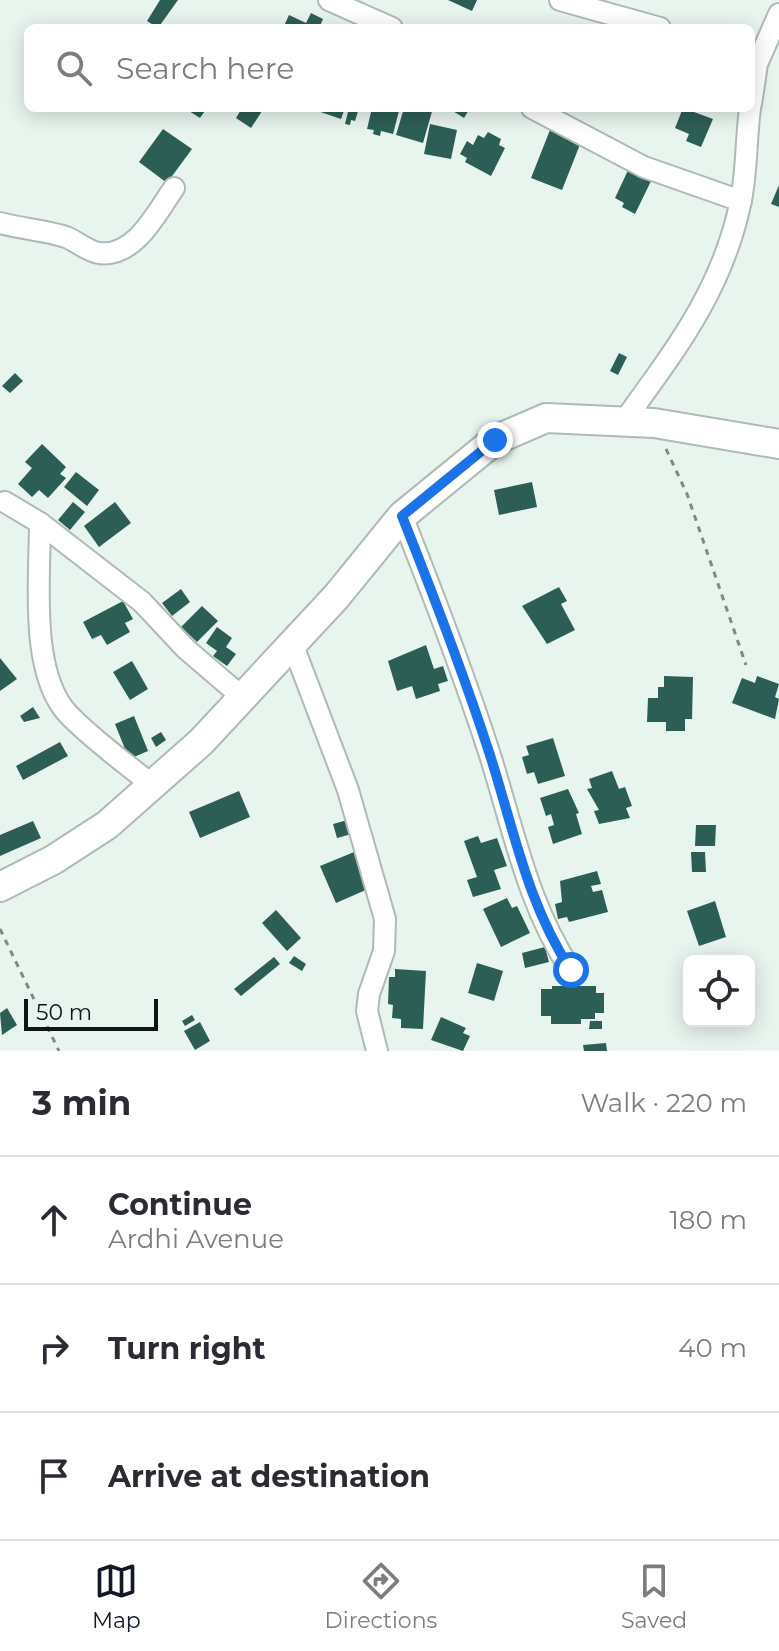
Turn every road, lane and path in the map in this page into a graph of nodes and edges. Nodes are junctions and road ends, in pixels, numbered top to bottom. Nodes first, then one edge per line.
1 (329, 0) edge
2 (560, 0) edge
3 (779, 14) edge
4 (383, 24) edge
5 (646, 24) edge
6 (755, 61) edge
7 (540, 112) edge
8 (750, 112) edge
9 (174, 188) dead end
10 (741, 201) junction
11 (0, 223) edge
12 (624, 421) junction
13 (654, 423) junction
14 (779, 444) edge
15 (5, 502) dead end
16 (402, 516) junction
17 (40, 523) junction
18 (292, 643) junction
19 (746, 665) dead end
20 (242, 697) junction
21 (152, 785) junction
22 (0, 887) edge
23 (0, 929) edge
24 (571, 970) dead end
25 (59, 1051) edge
26 (377, 1051) edge

1 - 4 street
2 - 5 street
3 - 6 street
7 - 10 street
8 - 10 street
9 - 11 street
10 - 12 street
12 - 13 street
12 - 16 street
13 - 14 street
13 - 19 path
15 - 17 street
16 - 18 street
16 - 24 street
17 - 20 street
17 - 21 street
18 - 20 street
18 - 26 street
20 - 21 street
21 - 22 street
23 - 25 path

